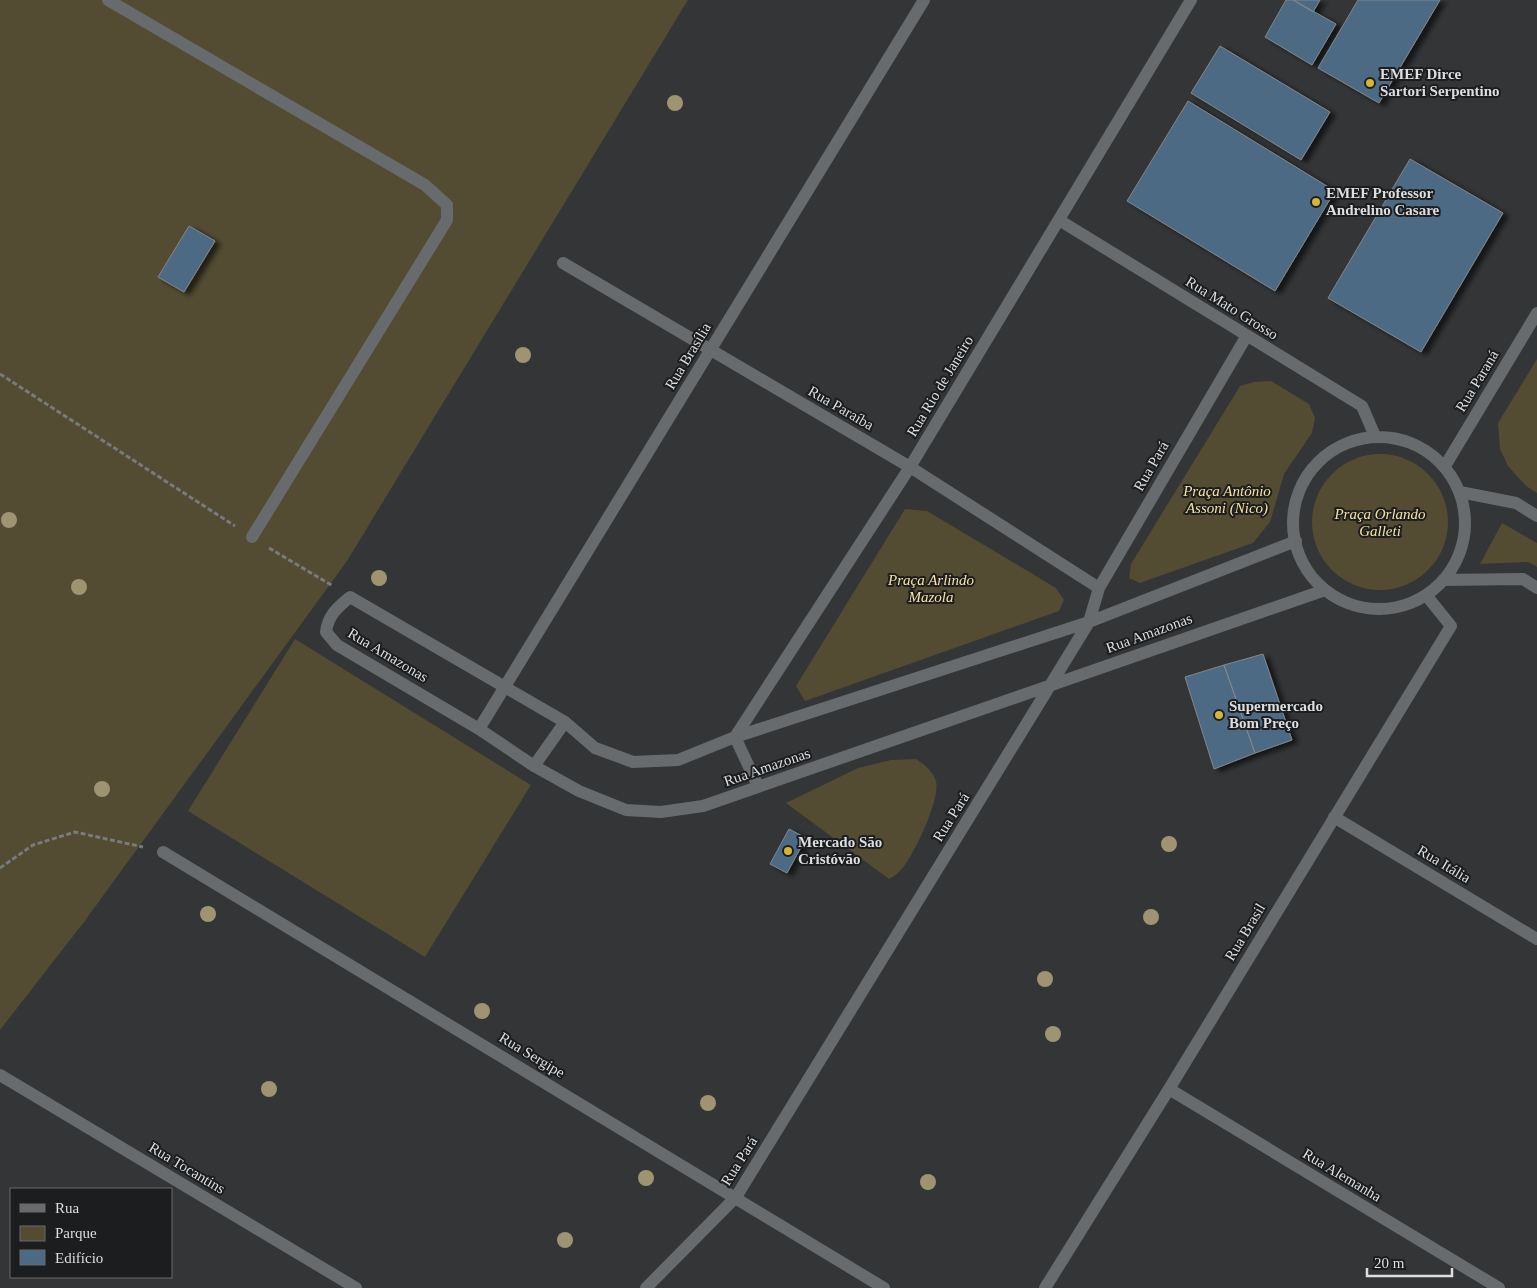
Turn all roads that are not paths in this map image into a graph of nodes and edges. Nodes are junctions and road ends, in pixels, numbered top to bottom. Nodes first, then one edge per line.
1 (108, 0) edge
2 (924, 0) edge
3 (1192, 0) edge
4 (1059, 220) junction
5 (563, 263) dead end
6 (1537, 313) edge
7 (1246, 337) junction
8 (711, 351) junction
9 (1375, 436) junction
10 (1445, 466) junction
11 (910, 467) junction
12 (1460, 492) junction
13 (1537, 516) edge
14 (252, 537) road end
15 (1296, 541) junction
16 (1443, 580) junction
17 (1099, 588) junction
18 (1537, 588) edge
19 (1325, 590) junction
20 (1426, 594) junction
21 (1089, 622) junction
22 (1052, 685) junction
23 (505, 687) junction
24 (565, 722) junction
25 (479, 729) junction
26 (735, 737) junction
27 (534, 766) junction
28 (758, 786) junction
29 (1334, 817) junction
30 (163, 852) road end
31 (1537, 939) edge
32 (0, 1075) edge
33 (1169, 1089) junction
34 (736, 1197) junction
35 (356, 1288) edge
36 (646, 1288) edge
37 (884, 1288) edge
38 (1045, 1288) edge
39 (1499, 1288) edge

1 - 14 street
2 - 8 street, Rua Brasília
3 - 4 street, Rua Rio de Janeiro
4 - 7 street, Rua Mato Grosso
4 - 11 street, Rua Rio de Janeiro
5 - 8 street, Rua Paraíba
6 - 10 street, Rua Paraná
7 - 9 street, Rua Mato Grosso
7 - 17 street, Rua Pará
8 - 11 street, Rua Paraíba
8 - 23 street, Rua Brasília
9 - 10 street
9 - 15 street
10 - 12 street
11 - 17 street, Rua Paraíba
11 - 26 street, Rua Rio de Janeiro
12 - 13 street
12 - 16 street
15 - 19 street
15 - 21 street, Rua Amazonas
16 - 18 street
16 - 20 street
17 - 21 street, Rua Pará
19 - 20 street
19 - 22 street, Rua Amazonas
20 - 29 street, Rua Brasil
21 - 22 street, Rua Pará
21 - 26 street, Rua Amazonas
22 - 28 street, Rua Amazonas
22 - 34 street, Rua Pará
23 - 24 street, Rua Amazonas
23 - 25 street, Rua Brasília
23 - 25 street, Rua Amazonas
24 - 26 street, Rua Amazonas
24 - 27 street
25 - 27 street, Rua Amazonas
26 - 28 street
27 - 28 street, Rua Amazonas
29 - 31 street, Rua Itália
29 - 33 street, Rua Brasil
30 - 34 street, Rua Sergipe
32 - 35 street, Rua Tocantins
33 - 38 street, Rua Brasil
33 - 39 street, Rua Alemanha
34 - 36 street, Rua Pará
34 - 37 street, Rua Sergipe

